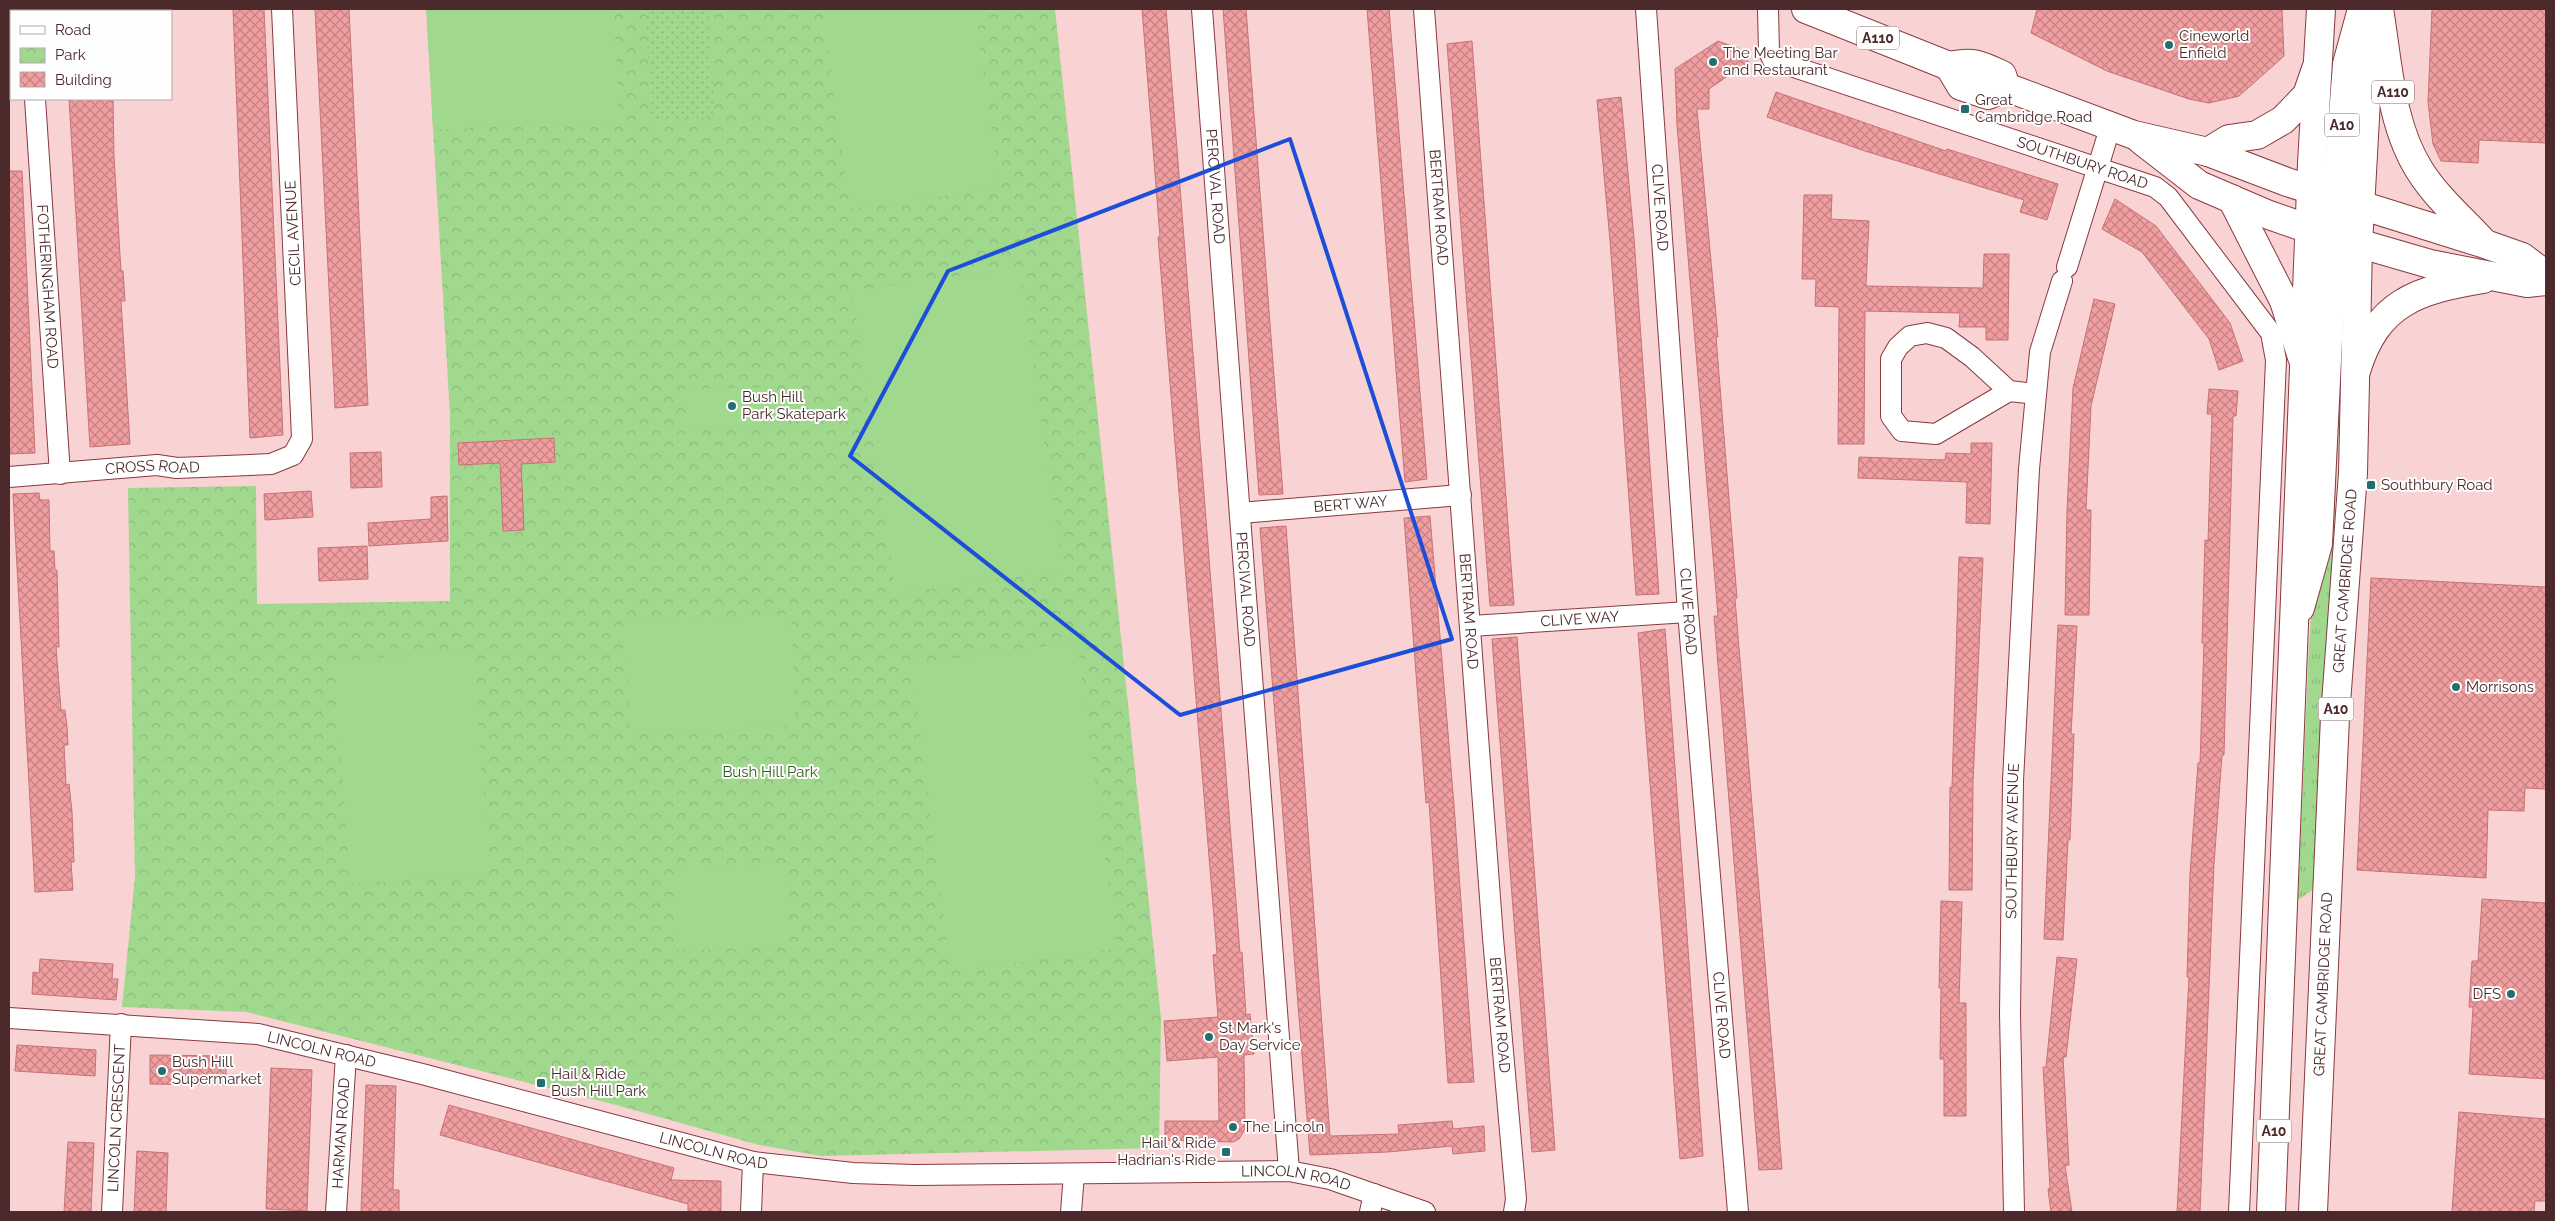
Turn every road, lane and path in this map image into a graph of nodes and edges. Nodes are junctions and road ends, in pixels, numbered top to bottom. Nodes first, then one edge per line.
1 (282, 9) edge
2 (1202, 9) edge
3 (1424, 9) edge
4 (1646, 9) edge
5 (1768, 9) edge
6 (1806, 9) edge
7 (2321, 9) edge
8 (2362, 9) edge
9 (2371, 9) edge
10 (2379, 9) edge
11 (2317, 67) junction
12 (35, 100) edge
13 (2122, 130) junction
14 (2208, 152) junction
15 (2098, 167) junction
16 (2336, 198) junction
17 (2232, 200) junction
18 (2309, 229) junction
19 (2347, 241) junction
20 (2485, 244) junction
21 (2546, 275) edge
22 (2497, 278) junction
23 (2546, 281) edge
24 (2356, 374) junction
25 (2304, 376) junction
26 (2009, 391) junction
27 (2036, 394) junction
28 (293, 455) joint
29 (60, 474) junction
30 (9, 477) edge
31 (1461, 495) junction
32 (1240, 513) junction
33 (1688, 612) junction
34 (1471, 626) junction
35 (2294, 633) junction
36 (9, 1013) edge
37 (9, 1018) edge
38 (121, 1024) junction
39 (346, 1054) junction
40 (754, 1162) junction
41 (1289, 1171) junction
42 (1074, 1174) junction
43 (1372, 1203) edge
44 (112, 1212) edge
45 (336, 1212) edge
46 (752, 1212) edge
47 (1071, 1212) edge
48 (1425, 1212) edge
49 (1514, 1212) edge
50 (1738, 1212) edge
51 (2014, 1212) edge
52 (2240, 1212) edge
53 (2271, 1212) edge
54 (2313, 1212) edge

1 - 28 street, CECIL AVENUE
2 - 32 street, PERCIVAL ROAD
3 - 31 street, BERTRAM ROAD
4 - 33 street, CLIVE ROAD
5 - 15 street, SOUTHBURY ROAD
6 - 13 main road, SOUTHBURY ROAD / A110
7 - 11 main road, GREAT CAMBRIDGE ROAD / A10
8 - 16 main road, A10
9 - 16 main road, GREAT CAMBRIDGE ROAD / A10
10 - 20 main road, A110
11 - 14 main road
11 - 16 main road, GREAT CAMBRIDGE ROAD / A10
12 - 29 street, FOTHERINGHAM ROAD
13 - 14 main road, SOUTHBURY ROAD / A110
13 - 15 street
13 - 17 main road, SOUTHBURY ROAD / A110
14 - 16 main road, SOUTHBURY ROAD / A110
15 - 27 street, SOUTHBURY AVENUE
15 - 52 street, SOUTHBURY ROAD
16 - 18 main road, GREAT CAMBRIDGE ROAD / A10
16 - 19 main road, GREAT CAMBRIDGE ROAD / A10
16 - 20 main road, SOUTHBURY ROAD / A110
17 - 18 main road, SOUTHBURY ROAD / A110
17 - 25 main road
18 - 19 main road, SOUTHBURY ROAD / A110
18 - 25 main road, GREAT CAMBRIDGE ROAD / A10
19 - 22 main road, SOUTHBURY ROAD / A110
19 - 24 main road, GREAT CAMBRIDGE ROAD / A10
19 - 35 main road, A10
20 - 21 main road, SOUTHBURY ROAD / A110
22 - 23 main road, SOUTHBURY ROAD / A110
22 - 24 main road, A110
24 - 54 main road, GREAT CAMBRIDGE ROAD / A10
25 - 35 main road, GREAT CAMBRIDGE ROAD / A10
26 - 26 street
26 - 27 street
27 - 51 street, SOUTHBURY AVENUE
28 - 29 street, CROSS ROAD
29 - 30 street, CROSS ROAD
31 - 32 street, BERT WAY
31 - 34 street, BERTRAM ROAD
32 - 41 street, PERCIVAL ROAD
33 - 34 street, CLIVE WAY
33 - 50 street, CLIVE ROAD
34 - 49 street, BERTRAM ROAD
35 - 53 main road, GREAT CAMBRIDGE ROAD / A10
36 - 37 street
37 - 38 street, LINCOLN ROAD
38 - 39 street, LINCOLN ROAD
38 - 44 street, LINCOLN CRESCENT
39 - 40 street, LINCOLN ROAD
39 - 45 street, HARMAN ROAD
40 - 42 street, LINCOLN ROAD
40 - 46 street
41 - 42 street, LINCOLN ROAD
41 - 43 street, LINCOLN ROAD
42 - 47 street
43 - 48 street, LINCOLN ROAD

